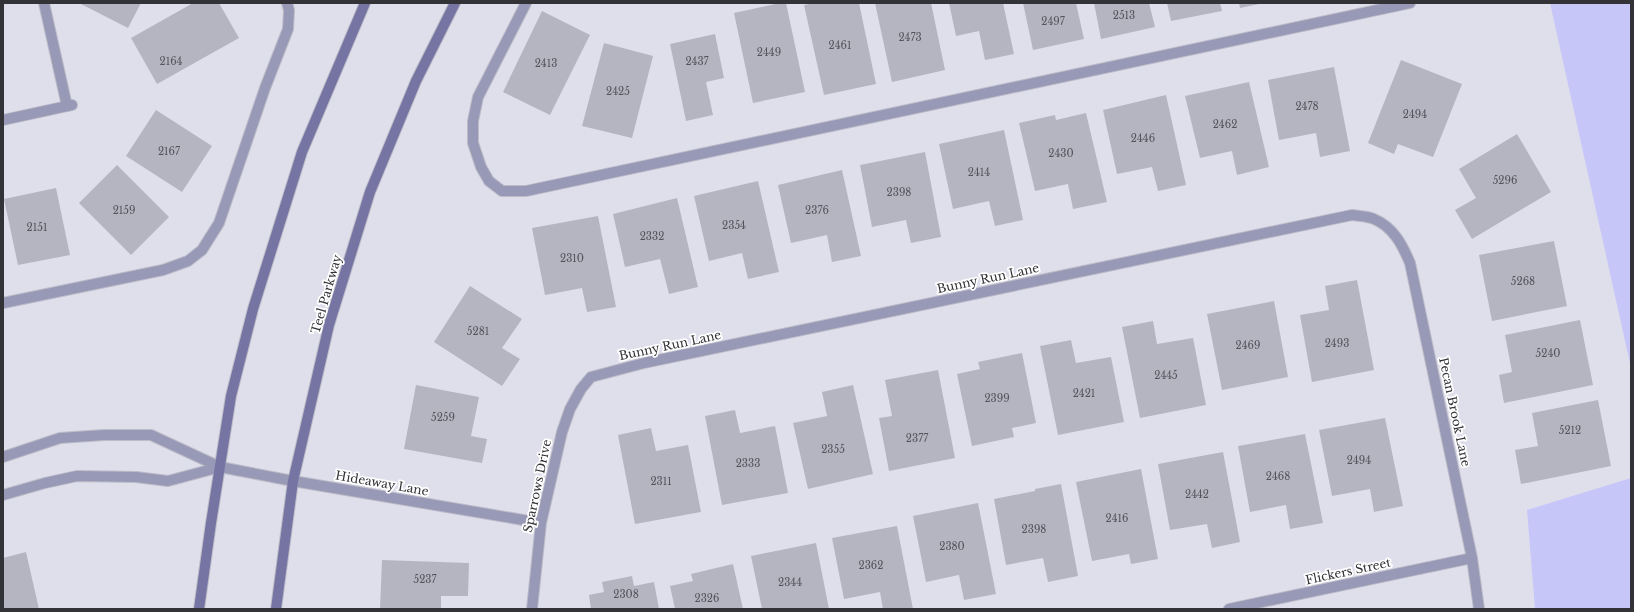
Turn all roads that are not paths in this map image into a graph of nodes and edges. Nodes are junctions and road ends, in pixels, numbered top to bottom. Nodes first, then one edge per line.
1 (44, 3) edge
2 (287, 3) edge
3 (365, 3) edge
4 (455, 3) edge
5 (526, 3) edge
6 (1410, 3) edge
7 (3, 120) edge
8 (1387, 228) joint
9 (3, 303) edge
10 (591, 377) joint
11 (3, 457) edge
12 (220, 467) junction
13 (293, 481) junction
14 (3, 495) edge
15 (541, 524) junction
16 (1472, 558) junction
17 (199, 609) edge
18 (276, 609) edge
19 (532, 609) edge
20 (1230, 609) edge
21 (1479, 609) edge

1 - 7 street
2 - 9 street
3 - 12 main road
4 - 13 main road, Teel Parkway
5 - 6 street
8 - 10 street, Bunny Run Lane
8 - 16 street, Pecan Brook Lane
10 - 15 street, Sparrows Drive
11 - 12 street, Hideaway Lane
12 - 13 street, Hideaway Lane
12 - 14 street, Hideaway Lane
12 - 17 main road
13 - 15 street, Hideaway Lane
13 - 18 main road, Teel Parkway
15 - 19 street, Sparrows Drive
16 - 20 street, Flickers Street
16 - 21 street, Pecan Brook Lane

